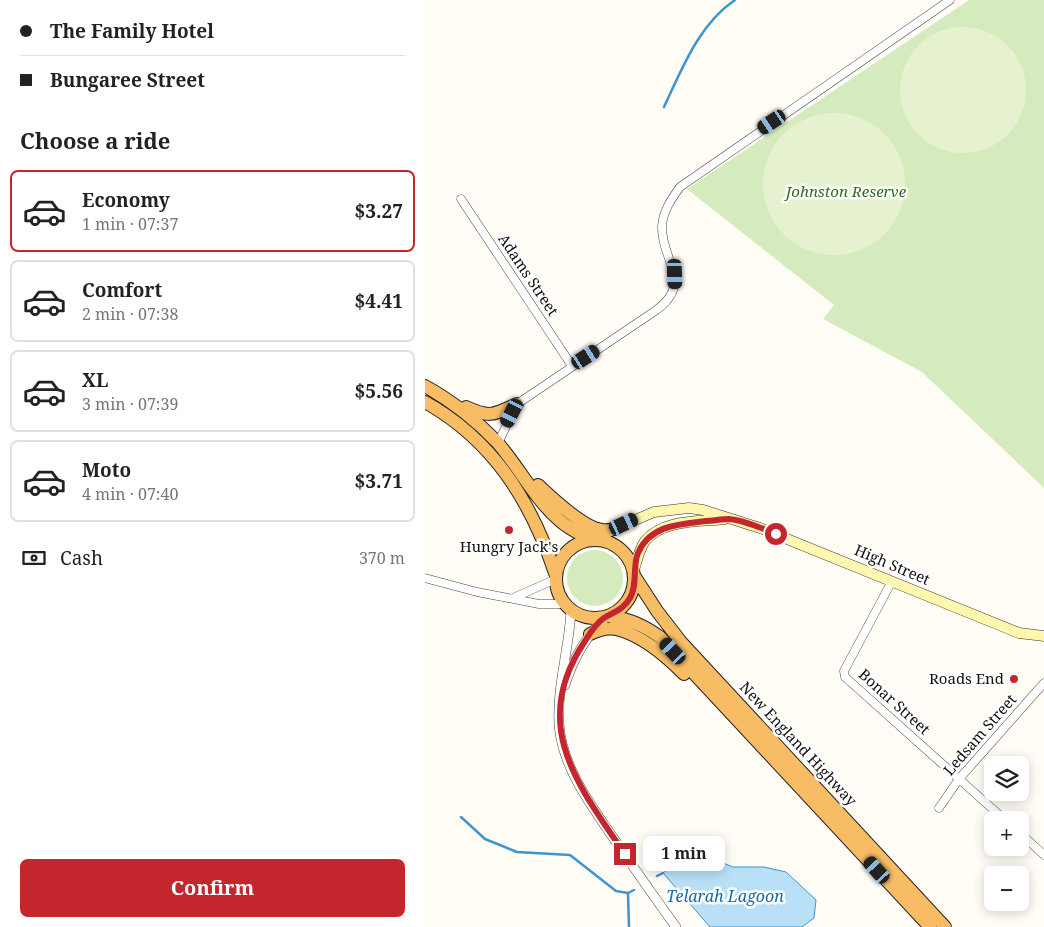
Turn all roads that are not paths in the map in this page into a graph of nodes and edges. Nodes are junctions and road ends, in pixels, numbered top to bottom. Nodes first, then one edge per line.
1 (950, 0) edge
2 (461, 199) dead end
3 (572, 366) junction
4 (425, 386) edge
5 (441, 395) junction
6 (425, 402) edge
7 (517, 404) junction
8 (498, 443) junction
9 (511, 461) junction
10 (729, 519) junction
11 (614, 529) junction
12 (594, 540) junction
13 (635, 574) junction
14 (555, 576) junction
15 (425, 578) edge
16 (892, 581) junction
17 (513, 598) junction
18 (567, 607) junction
19 (607, 617) junction
20 (590, 634) junction
21 (1044, 636) edge
22 (1044, 683) edge
23 (560, 699) junction
24 (724, 704) junction
25 (959, 778) junction
26 (939, 808) dead end
27 (995, 811) edge
28 (1029, 842) edge
29 (1044, 855) edge
30 (675, 927) edge
31 (930, 927) edge
32 (945, 927) edge

1 - 3 street
2 - 3 street, Adams Street
3 - 7 street
4 - 5 highway
5 - 7 highway
5 - 8 highway
6 - 14 highway
7 - 8 street
8 - 9 highway
9 - 11 highway
9 - 12 highway
10 - 11 main road, High Street
10 - 13 main road, High Street
10 - 16 main road, High Street
11 - 12 main road, High Street
12 - 13 highway
12 - 14 highway
13 - 19 highway
13 - 32 highway, New England Highway
14 - 17 street
14 - 18 highway
15 - 17 street
16 - 21 main road, High Street
16 - 25 street, Bonar Street
17 - 18 street
18 - 19 highway
18 - 23 street
19 - 20 street
19 - 24 highway, New England Highway
20 - 23 street
20 - 24 highway
22 - 25 street, Ledsam Street
23 - 30 street
24 - 31 highway, New England Highway
25 - 26 street, Ledsam Street
25 - 27 street, Bonar Street
28 - 29 street

